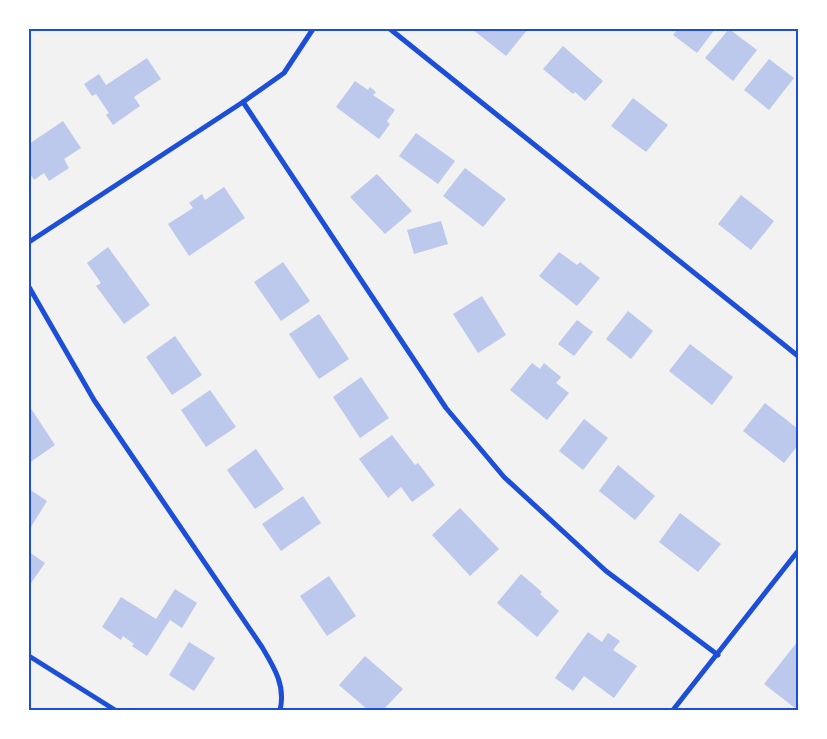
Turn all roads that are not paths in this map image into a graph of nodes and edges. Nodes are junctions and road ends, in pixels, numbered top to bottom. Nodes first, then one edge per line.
1 (313, 29) edge
2 (390, 29) edge
3 (243, 102) junction
4 (29, 242) edge
5 (29, 287) edge
6 (798, 356) edge
7 (798, 550) edge
8 (718, 655) junction
9 (29, 656) edge
10 (114, 710) edge
11 (280, 710) edge
12 (673, 710) edge

1 - 3 street
2 - 6 street
3 - 4 street
3 - 8 street
5 - 11 street
7 - 8 street
8 - 12 street
9 - 10 street

